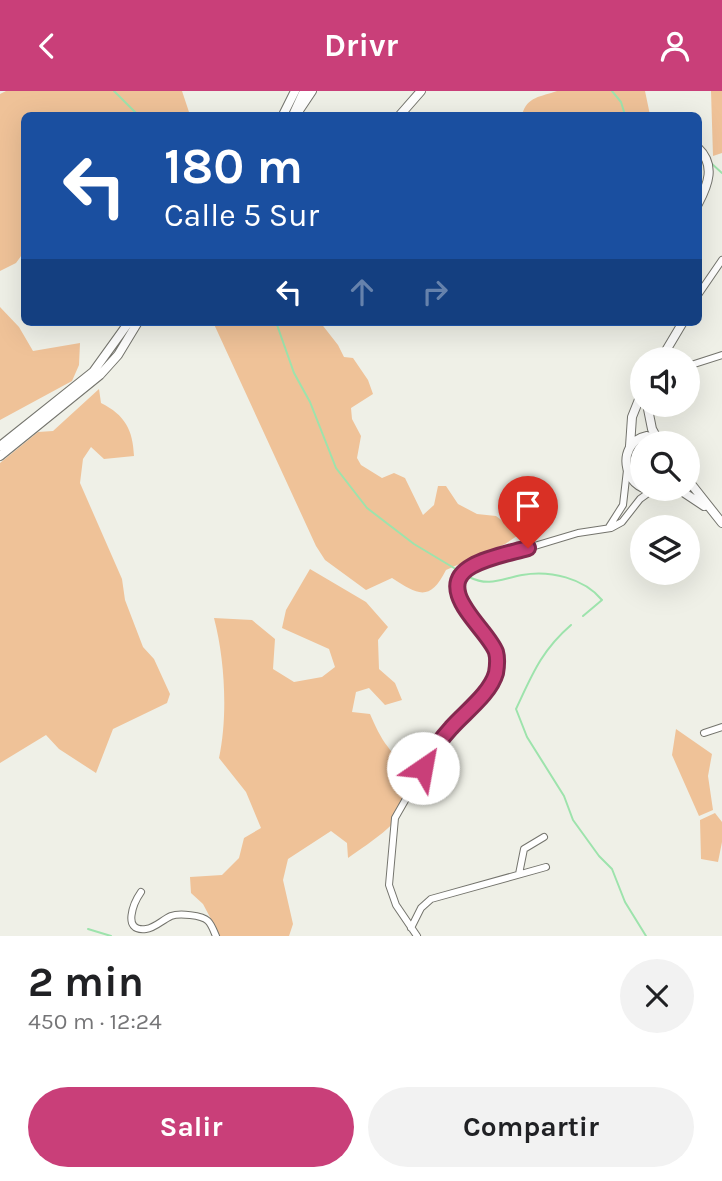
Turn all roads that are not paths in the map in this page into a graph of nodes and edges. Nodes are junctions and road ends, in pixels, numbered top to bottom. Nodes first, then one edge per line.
1 (295, 91) edge
2 (304, 91) edge
3 (312, 91) edge
4 (421, 91) edge
5 (284, 112) edge
6 (296, 112) edge
7 (297, 112) edge
8 (403, 112) edge
9 (702, 153) edge
10 (702, 195) edge
11 (722, 260) edge
12 (702, 289) edge
13 (126, 326) edge
14 (136, 326) edge
15 (682, 326) edge
16 (669, 347) edge
17 (722, 355) edge
18 (700, 362) edge
19 (0, 446) edge
20 (630, 447) edge
21 (0, 456) edge
22 (627, 470) junction
23 (630, 475) edge
24 (700, 496) edge
25 (638, 501) edge
26 (696, 501) edge
27 (712, 512) junction
28 (722, 523) edge
29 (608, 528) junction
30 (722, 727) edge
31 (704, 733) dead end
32 (544, 837) dead end
33 (546, 867) dead end
34 (519, 874) junction
35 (141, 892) dead end
36 (411, 928) junction
37 (216, 936) edge
38 (416, 936) edge

1 - 5 main road
2 - 6 main road
3 - 7 main road
4 - 8 main road
9 - 10 main road
11 - 12 street
13 - 19 main road
14 - 21 main road
15 - 16 main road
17 - 18 street
20 - 22 main road
22 - 23 main road
22 - 29 street
24 - 27 main road
25 - 29 street
26 - 27 main road
27 - 28 main road
29 - 36 street
30 - 31 street
32 - 34 street
33 - 34 street
34 - 36 street
35 - 37 street
36 - 38 street

